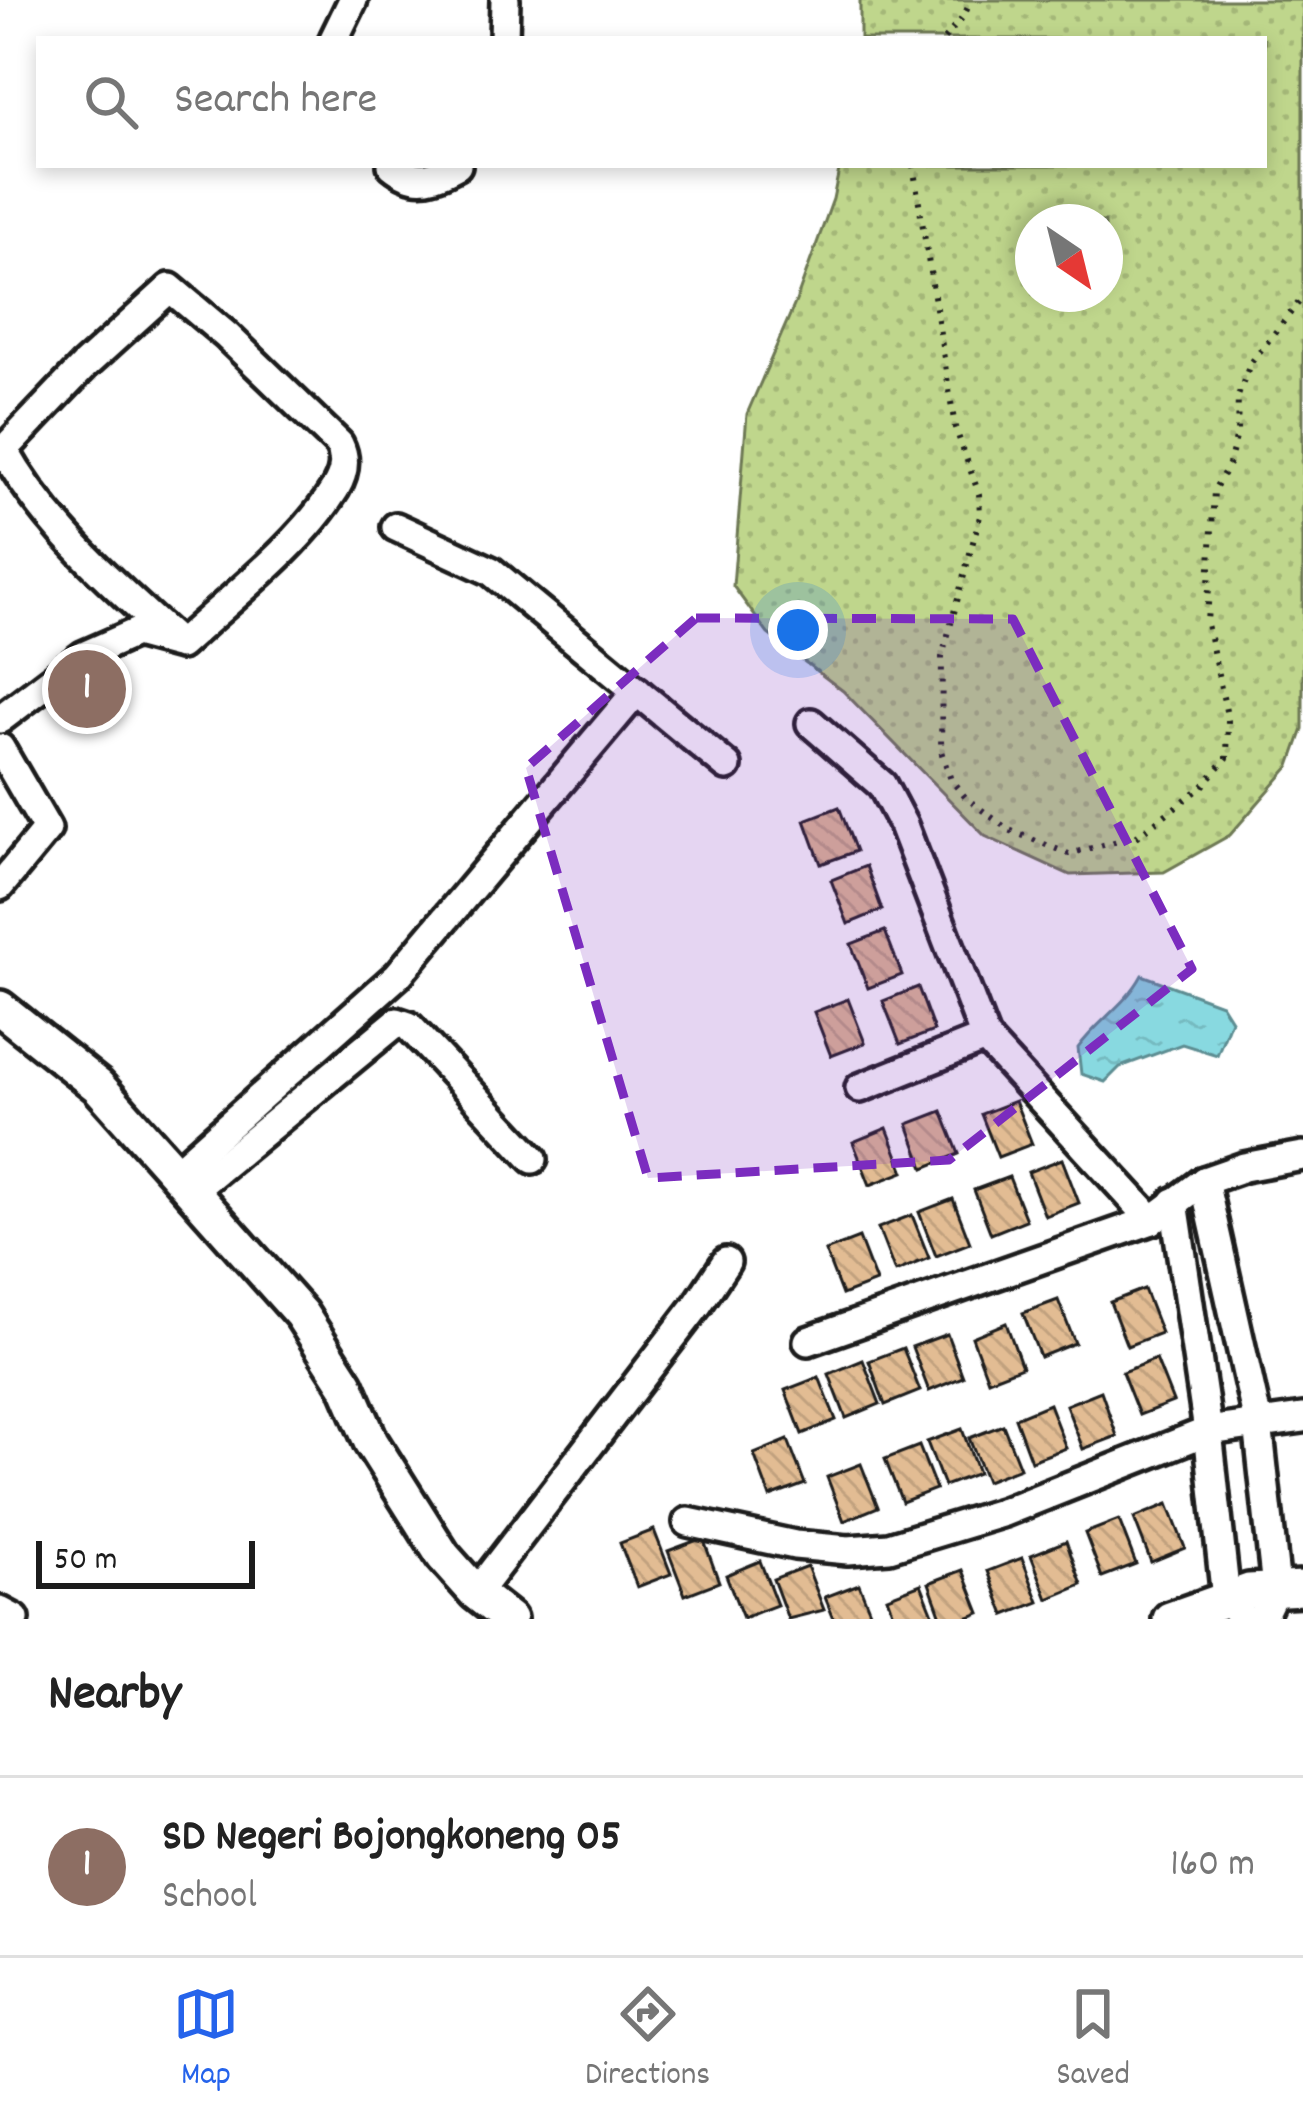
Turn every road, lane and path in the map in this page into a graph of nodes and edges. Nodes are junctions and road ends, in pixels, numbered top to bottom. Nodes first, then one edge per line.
1 (353, 0) edge
2 (505, 0) edge
3 (971, 0) edge
4 (335, 36) edge
5 (504, 36) edge
6 (947, 36) edge
7 (396, 168) edge
8 (452, 168) edge
9 (914, 168) edge
10 (1303, 297) edge
11 (2, 451) edge
12 (396, 527) dead end
13 (180, 645) junction
14 (637, 691) junction
15 (0, 719) edge
16 (812, 723) dead end
17 (0, 748) edge
18 (727, 766) dead end
19 (0, 886) edge
20 (0, 1008) edge
21 (985, 1038) junction
22 (860, 1088) dead end
23 (1303, 1156) edge
24 (533, 1159) dead end
25 (185, 1180) junction
26 (1204, 1181) junction
27 (1163, 1211) junction
28 (726, 1262) dead end
29 (808, 1340) dead end
30 (1303, 1418) edge
31 (1258, 1423) junction
32 (1208, 1431) junction
33 (688, 1522) dead end
34 (1290, 1588) edge
35 (476, 1593) junction
36 (1235, 1609) edge
37 (0, 1611) edge
38 (15, 1619) edge
39 (509, 1619) edge
40 (1170, 1619) edge
41 (1261, 1619) edge

1 - 4 street
2 - 5 street
3 - 6 path
7 - 8 street
9 - 10 path
11 - 13 street
11 - 13 street
12 - 14 street
13 - 15 street
14 - 18 street
14 - 25 street
16 - 21 street
17 - 19 street
20 - 25 street
21 - 22 street
21 - 27 street
23 - 26 street
24 - 25 street
25 - 35 street
26 - 27 street
26 - 31 street
27 - 29 street
27 - 32 street
28 - 35 street
30 - 31 street
31 - 32 street
31 - 34 street
32 - 33 street
32 - 36 street
34 - 36 street
34 - 41 street
35 - 39 street
36 - 40 street
37 - 38 street

